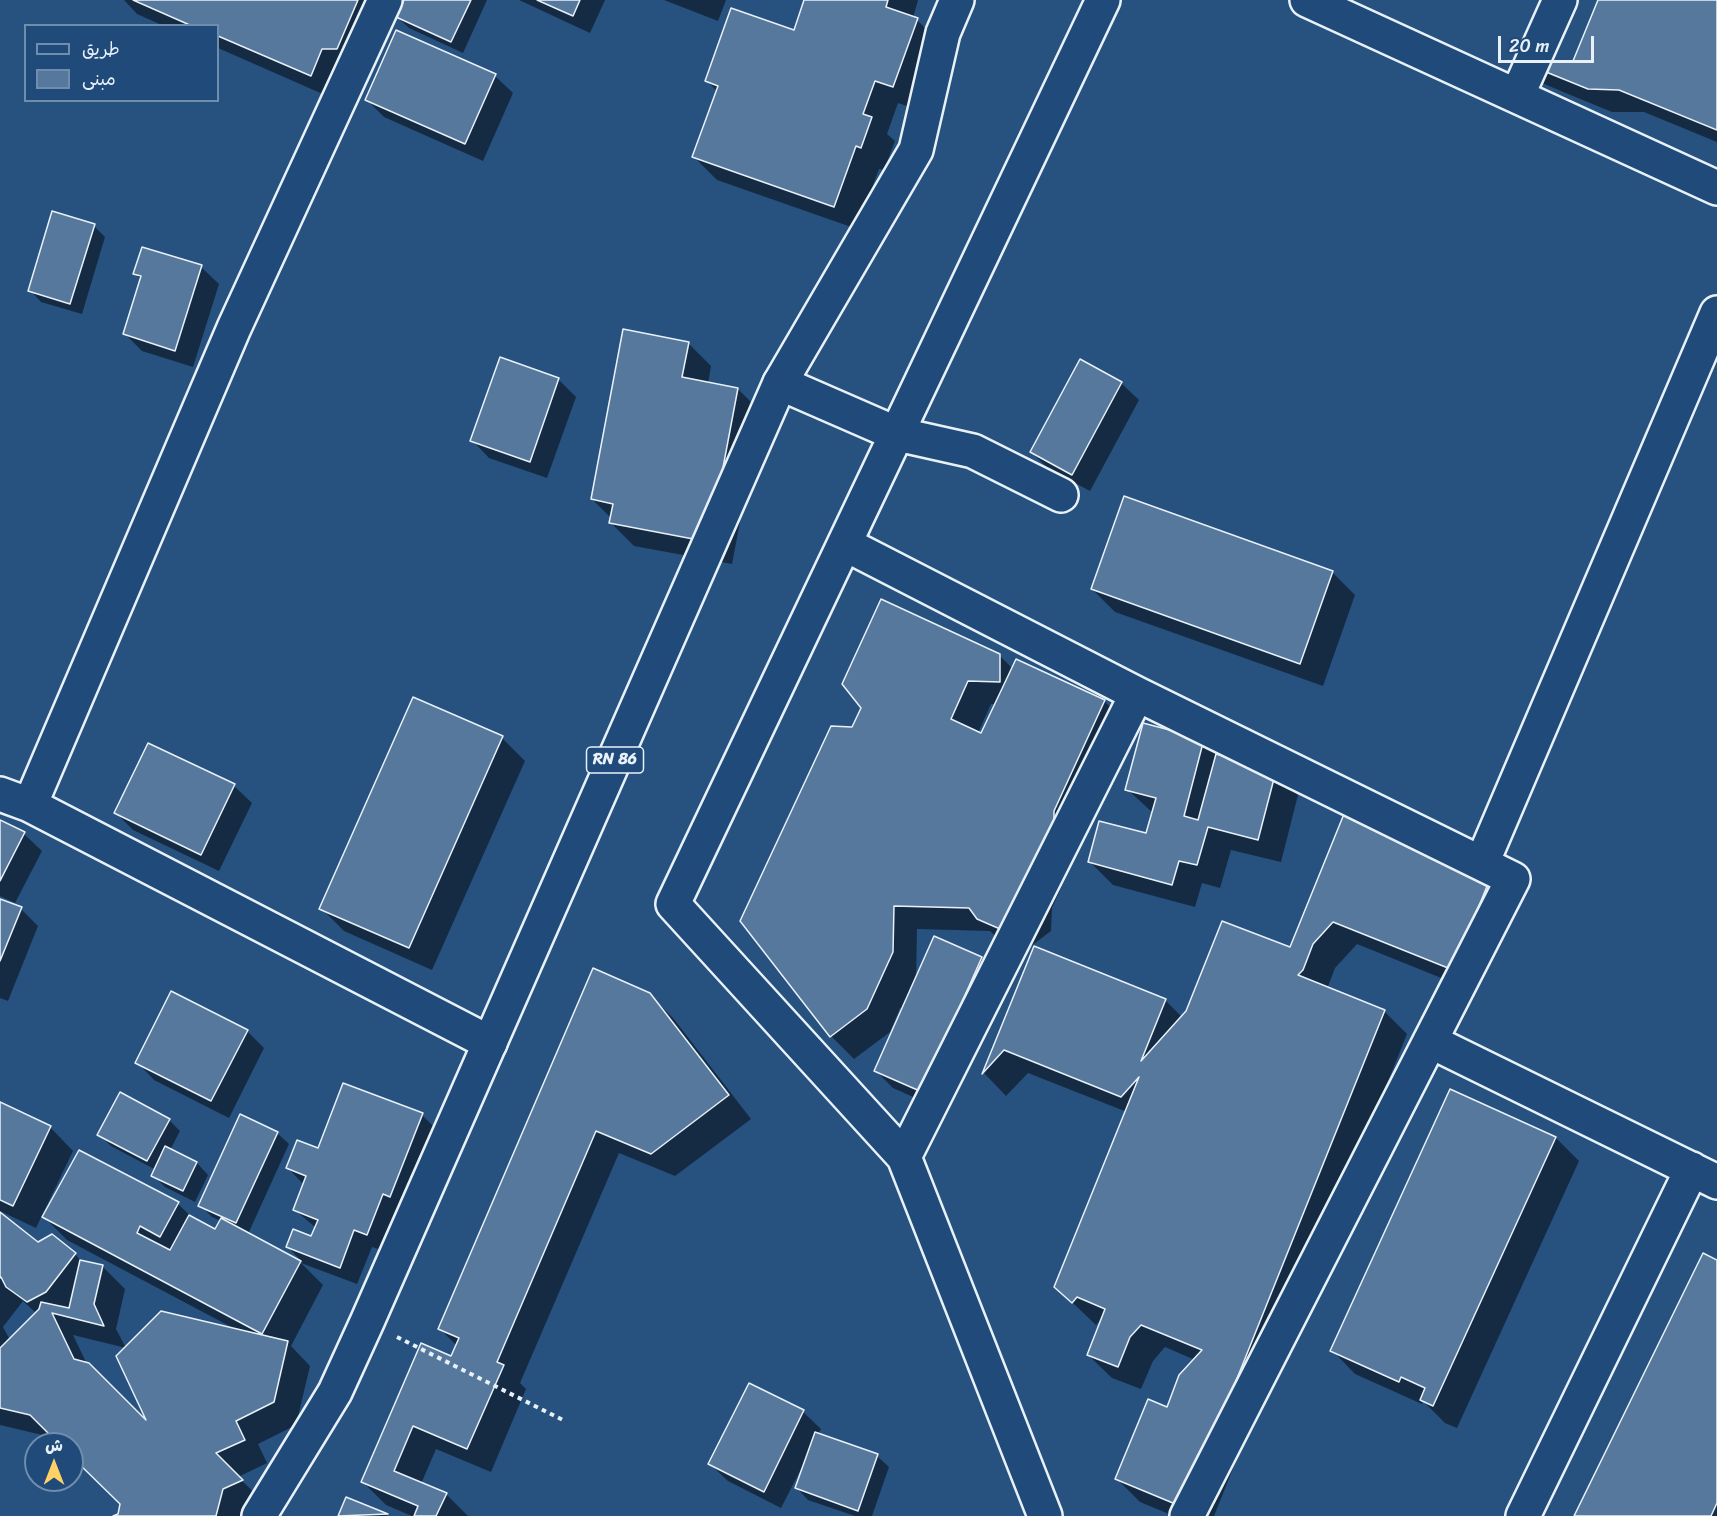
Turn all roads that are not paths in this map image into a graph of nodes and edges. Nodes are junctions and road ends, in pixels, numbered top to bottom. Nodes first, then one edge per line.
1 (385, 0) edge
2 (957, 0) edge
3 (1103, 0) edge
4 (1307, 0) edge
5 (1560, 0) edge
6 (1517, 96) junction
7 (1717, 188) edge
8 (1717, 312) edge
9 (780, 383) junction
10 (897, 434) junction
11 (1061, 495) dead end
12 (844, 544) junction
13 (1137, 694) junction
14 (15, 799) edge
15 (1482, 863) junction
16 (1430, 1041) junction
17 (490, 1043) junction
18 (904, 1157) junction
19 (1704, 1176) edge
20 (259, 1516) edge
21 (1045, 1516) edge
22 (1187, 1516) edge
23 (1523, 1516) edge

1 - 14 street
2 - 9 street, RN 86
3 - 10 street
4 - 6 street
5 - 6 street
6 - 7 street
8 - 15 street
9 - 10 street
9 - 17 street, RN 86
10 - 11 street
10 - 12 street
12 - 13 street
12 - 18 street
13 - 15 street
13 - 18 street
14 - 17 street
15 - 16 street
16 - 19 street
16 - 22 street
17 - 20 street, RN 86
18 - 21 street
19 - 23 street

